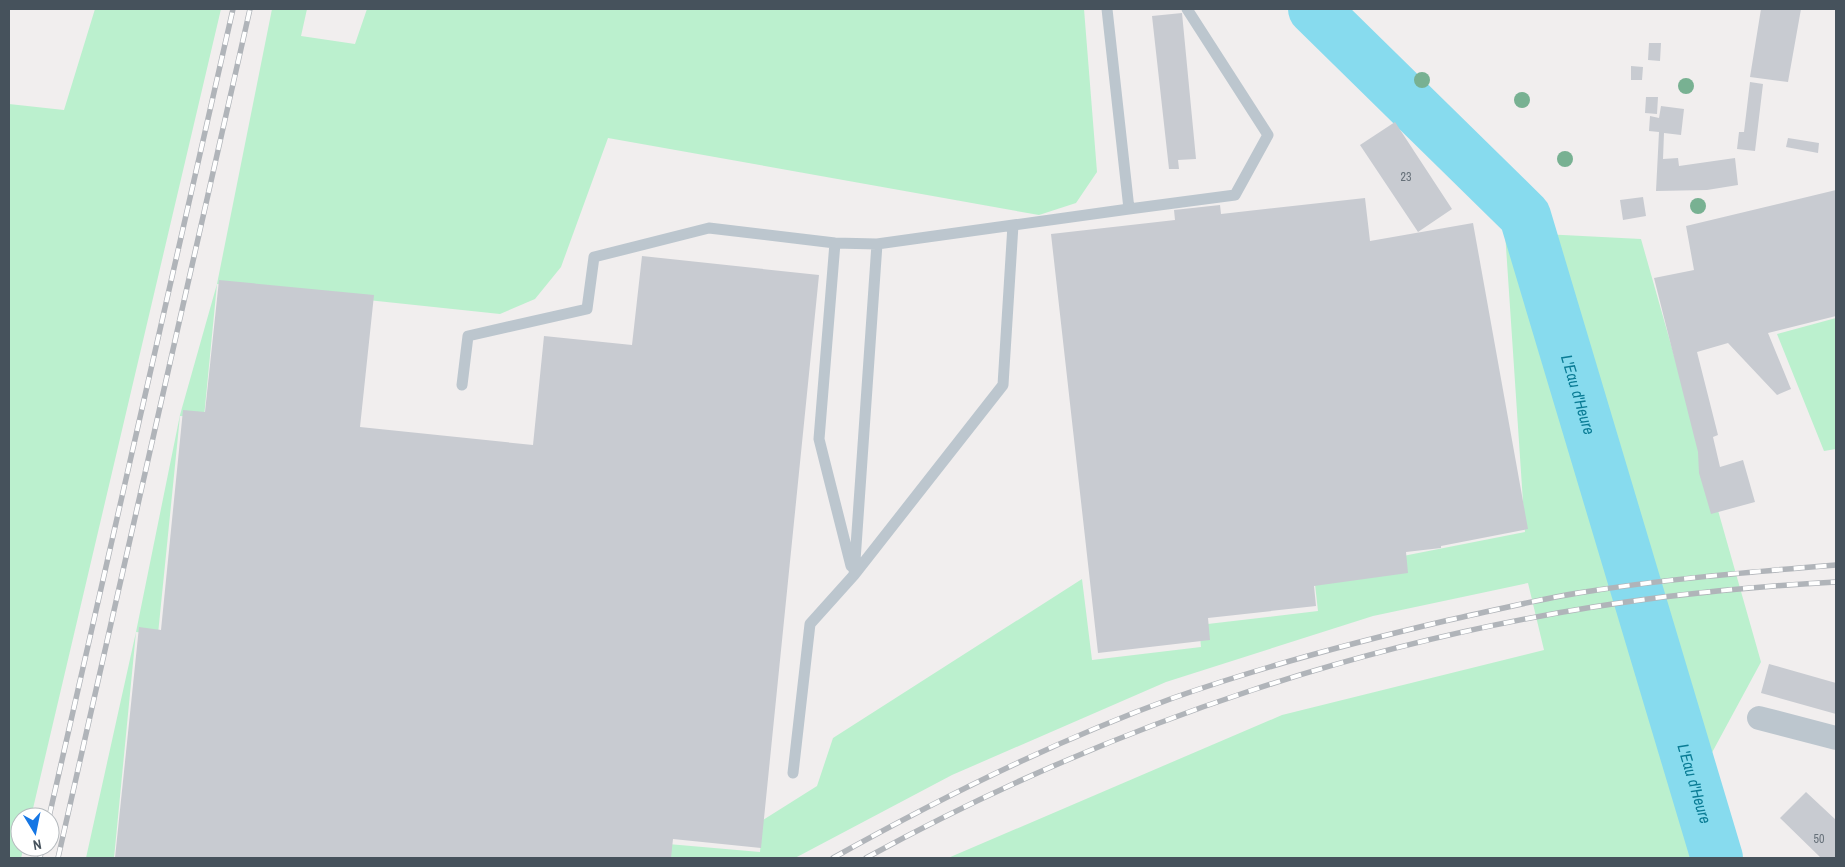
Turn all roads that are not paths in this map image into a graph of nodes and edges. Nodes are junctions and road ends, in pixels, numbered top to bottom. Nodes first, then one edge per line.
1 (1107, 9) edge
2 (1187, 9) edge
3 (1129, 209) junction
4 (1013, 225) junction
5 (834, 243) junction
6 (876, 244) junction
7 (462, 385) dead end
8 (854, 575) junction
9 (1759, 718) dead end
10 (1836, 738) edge
11 (793, 773) dead end

1 - 3 lane
2 - 3 lane
3 - 4 lane
4 - 6 lane
4 - 8 lane
5 - 6 lane
5 - 7 lane
5 - 8 lane
6 - 8 lane
8 - 11 lane
9 - 10 street

